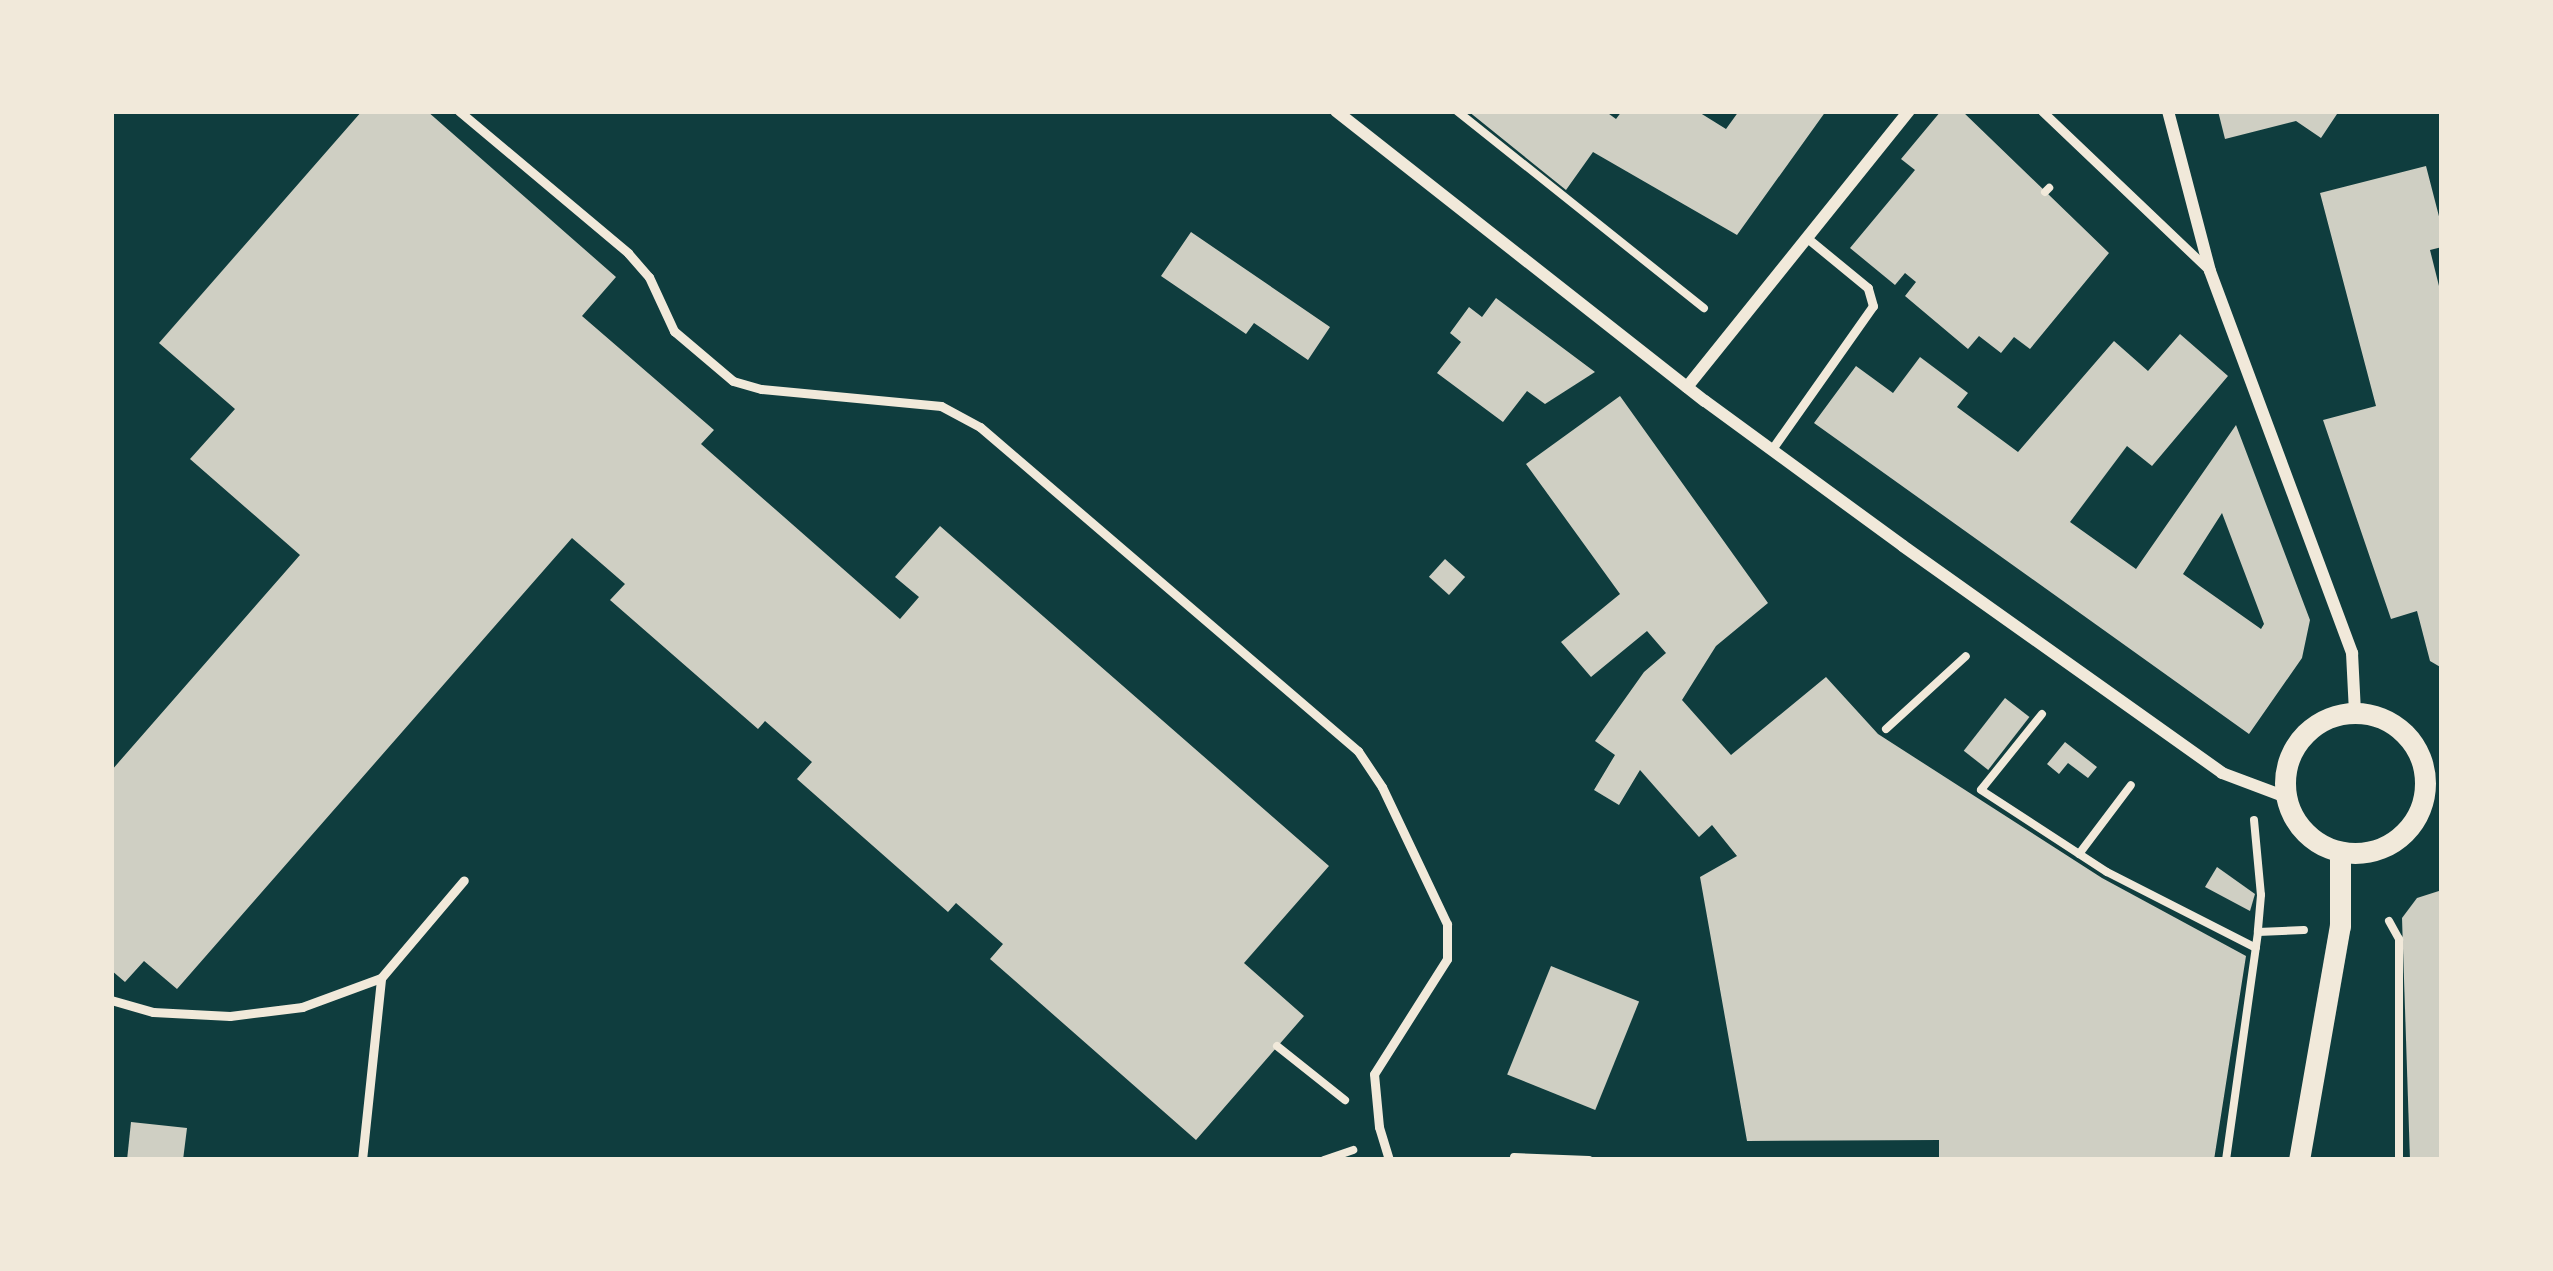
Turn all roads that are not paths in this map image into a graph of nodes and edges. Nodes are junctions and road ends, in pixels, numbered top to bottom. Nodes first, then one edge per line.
1 (459, 111) edge
2 (1336, 111) edge
3 (1910, 111) edge
4 (2042, 111) edge
5 (2168, 111) edge
6 (1806, 237) junction
7 (2210, 271) junction
8 (1688, 387) junction
9 (1772, 449) junction
10 (2355, 713) junction
11 (2432, 759) edge
12 (2286, 797) junction
13 (2340, 853) junction
14 (464, 880) dead end
15 (382, 978) junction
16 (111, 1000) edge
17 (362, 1160) edge
18 (1389, 1160) edge
19 (2299, 1160) edge

1 - 18 lane
2 - 8 street
3 - 6 street
4 - 7 lane
5 - 7 street
6 - 8 street
6 - 9 lane
7 - 10 street
8 - 9 street
9 - 12 street
10 - 11 street
10 - 12 street
11 - 13 street
12 - 13 street
13 - 19 street
14 - 15 lane
15 - 16 lane
15 - 17 lane

